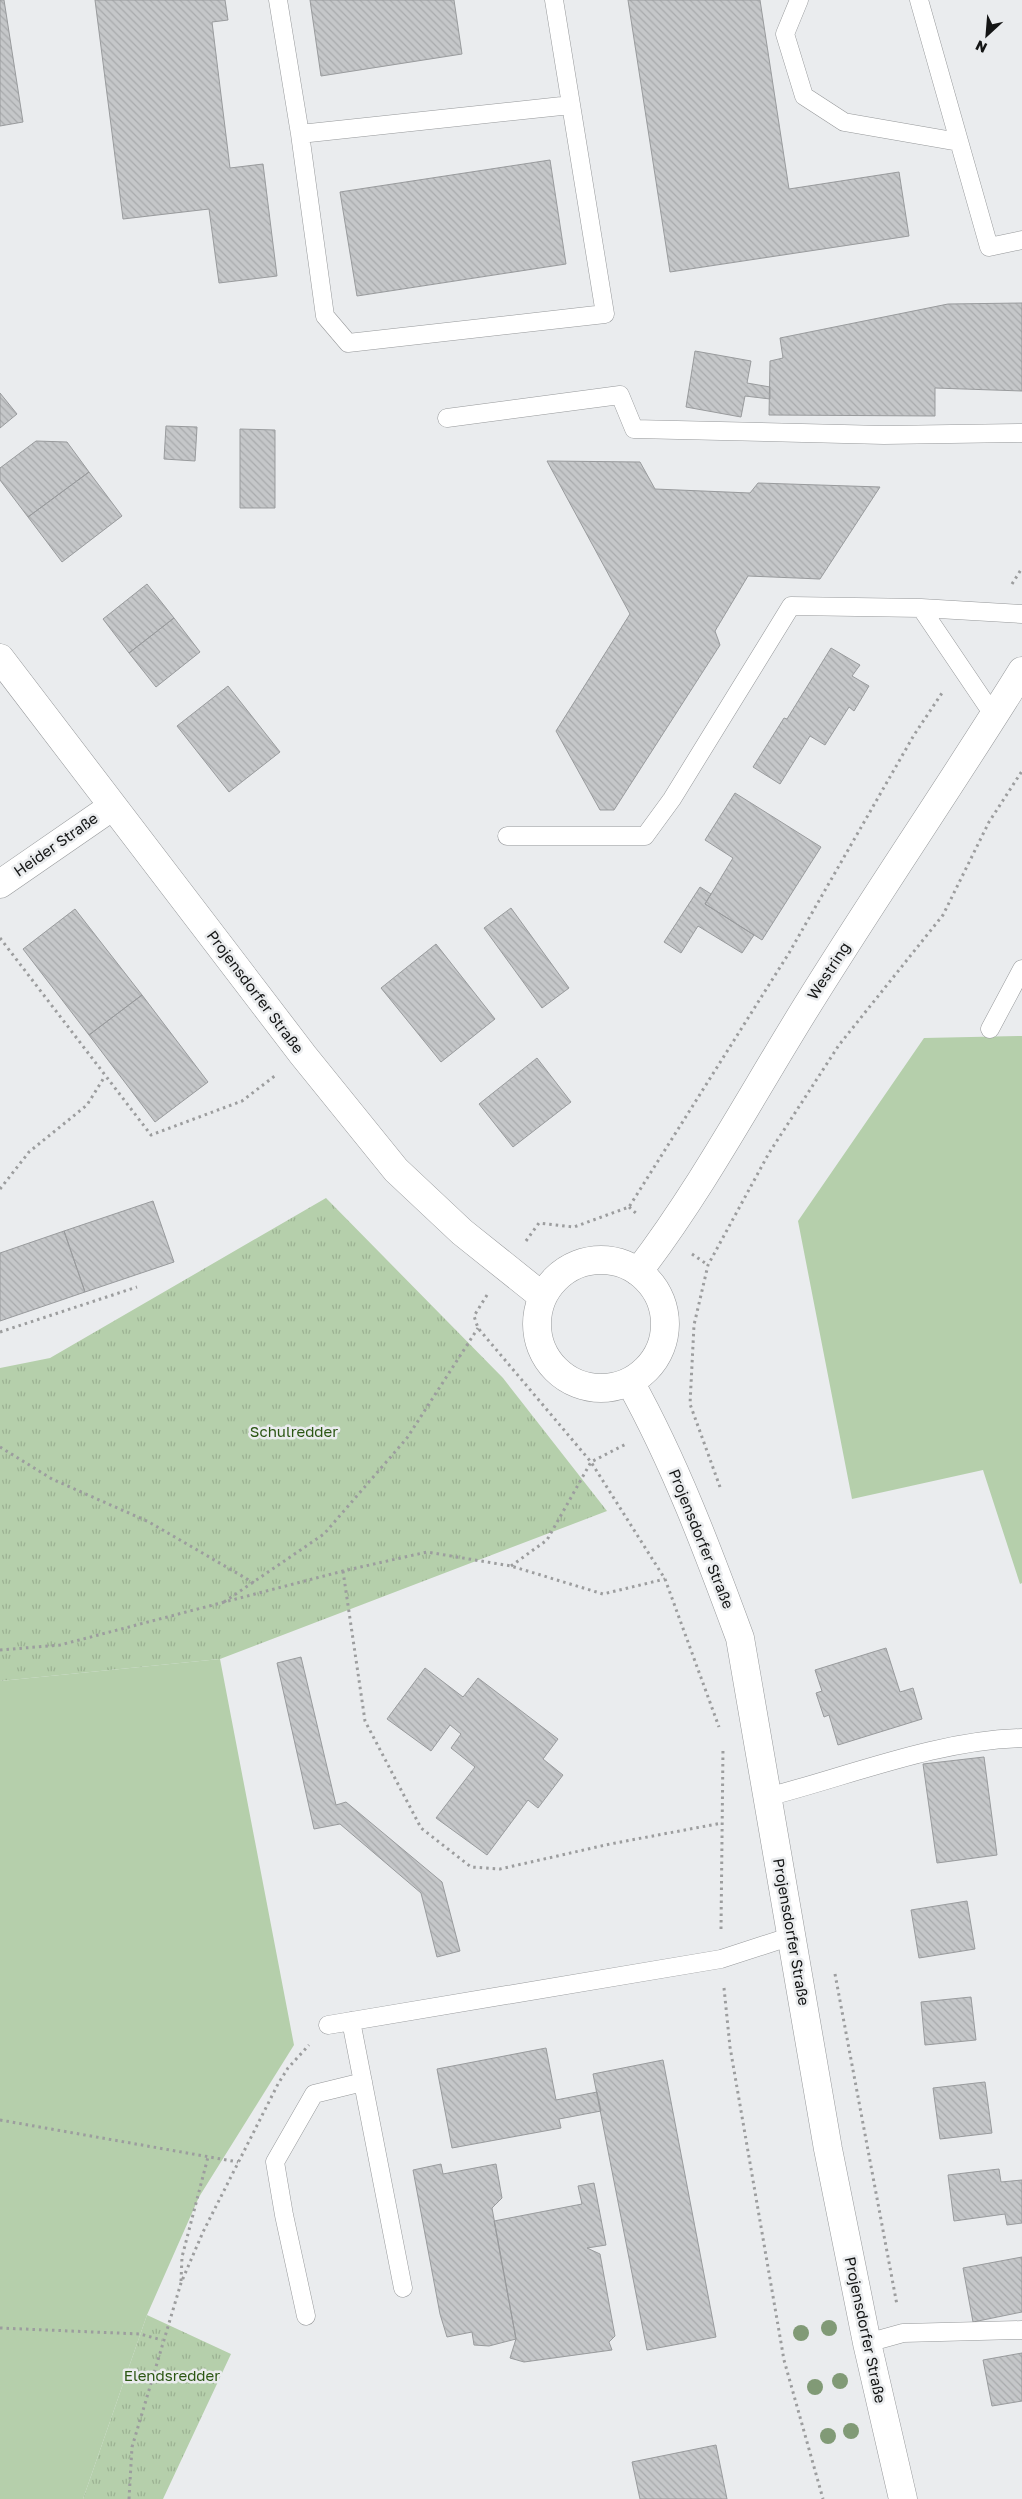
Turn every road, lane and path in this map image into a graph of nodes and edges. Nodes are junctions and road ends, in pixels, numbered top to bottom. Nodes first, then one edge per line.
1 (278, 0) edge
2 (554, 0) edge
3 (799, 0) edge
4 (919, 0) edge
5 (571, 105) junction
6 (300, 134) junction
7 (960, 142) junction
8 (1022, 240) edge
9 (447, 418) dead end
10 (1022, 433) edge
11 (1022, 568) edge
12 (921, 608) junction
13 (996, 612) junction
14 (1022, 614) edge
15 (0, 658) edge
16 (961, 665) junction
17 (1022, 670) edge
18 (994, 716) junction
19 (1022, 771) edge
20 (113, 806) junction
21 (507, 836) dead end
22 (0, 884) edge
23 (0, 938) edge
24 (1022, 969) edge
25 (990, 1029) dead end
26 (303, 1055) junction
27 (105, 1076) junction
28 (0, 1188) edge
29 (574, 1227) dead end
30 (638, 1272) junction
31 (137, 1287) dead end
32 (542, 1296) junction
33 (0, 1332) edge
34 (630, 1382) junction
35 (690, 1404) dead end
36 (0, 1446) edge
37 (591, 1462) junction
38 (511, 1566) junction
39 (343, 1571) junction
40 (665, 1579) junction
41 (254, 1583) junction
42 (221, 1603) junction
43 (0, 1650) edge
44 (720, 1728) dead end
45 (1022, 1738) edge
46 (723, 1747) dead end
47 (767, 1797) junction
48 (722, 1823) junction
49 (792, 1936) junction
50 (721, 1959) junction
51 (834, 1970) dead end
52 (351, 2021) junction
53 (328, 2024) joint
54 (363, 2082) junction
55 (0, 2120) edge
56 (208, 2157) junction
57 (238, 2162) junction
58 (181, 2283) junction
59 (403, 2288) dead end
60 (306, 2316) dead end
61 (0, 2328) edge
62 (1022, 2330) edge
63 (903, 2333) junction
64 (162, 2340) junction
65 (867, 2343) junction
66 (129, 2499) edge
67 (823, 2499) edge
68 (903, 2499) edge

1 - 6 lane
2 - 5 lane
3 - 7 lane
4 - 7 lane
5 - 6 lane
5 - 6 lane
7 - 8 lane
9 - 10 lane
11 - 13 path
12 - 13 lane
12 - 16 lane
12 - 21 lane
13 - 14 lane
15 - 20 street, Projensdorfer Straße
16 - 18 lane
16 - 29 path
17 - 18 street, Westring
18 - 30 street, Westring
19 - 35 path
20 - 22 street, Heider Straße
20 - 26 street, Projensdorfer Straße
23 - 27 path
24 - 25 lane
26 - 27 path
26 - 32 street, Projensdorfer Straße
27 - 28 path
30 - 32 street
30 - 34 street
31 - 33 path
32 - 34 street
34 - 47 street, Projensdorfer Straße
36 - 41 path
37 - 38 path
37 - 40 path
37 - 41 path
38 - 39 path
38 - 40 path
39 - 42 path
39 - 48 path
40 - 44 path
41 - 42 path
42 - 43 path
45 - 47 lane
46 - 48 path
47 - 49 street, Projensdorfer Straße
48 - 50 path
49 - 50 lane
49 - 65 street, Projensdorfer Straße
50 - 52 lane
50 - 67 path
51 - 63 path
52 - 53 lane
52 - 54 lane
53 - 57 path
54 - 59 lane
54 - 60 lane
55 - 56 path
56 - 57 path
56 - 58 path
57 - 58 path
58 - 64 path
61 - 64 path
62 - 63 lane
63 - 65 lane
64 - 66 path
65 - 68 street, Projensdorfer Straße

